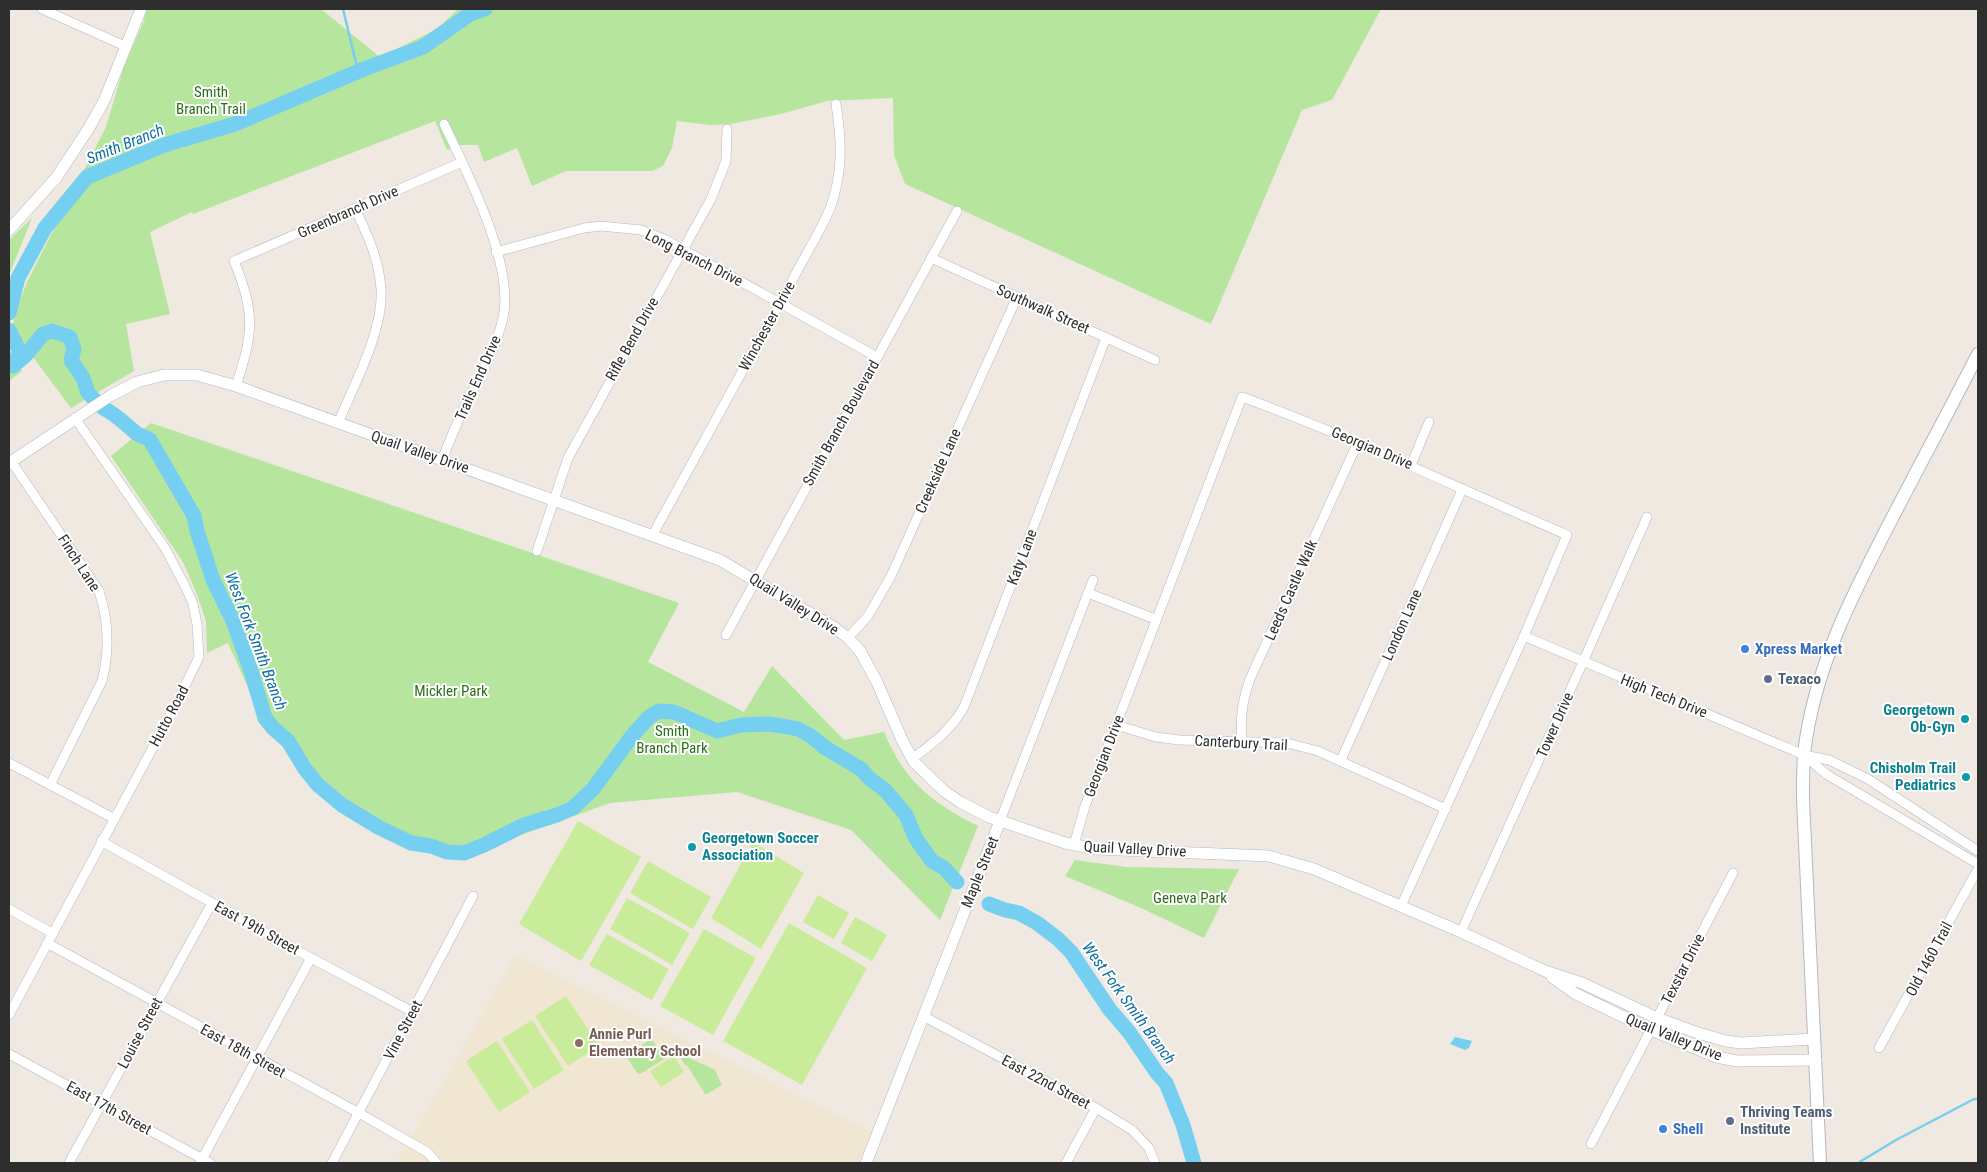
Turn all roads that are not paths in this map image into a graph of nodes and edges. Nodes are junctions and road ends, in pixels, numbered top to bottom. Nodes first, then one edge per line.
1 (42, 9) edge
2 (140, 9) edge
3 (59, 12) edge
4 (125, 46) junction
5 (836, 104) dead end
6 (444, 124) dead end
7 (727, 129) dead end
8 (462, 162) junction
9 (355, 209) junction
10 (957, 211) dead end
11 (9, 230) edge
12 (682, 249) junction
13 (496, 252) junction
14 (931, 258) junction
15 (1017, 297) junction
16 (779, 304) junction
17 (1106, 338) junction
18 (1978, 354) edge
19 (877, 357) junction
20 (1155, 360) dead end
21 (236, 386) junction
22 (75, 418) junction
23 (1429, 422) dead end
24 (338, 423) junction
25 (1358, 442) junction
26 (442, 460) junction
27 (10, 462) edge
28 (1411, 465) junction
29 (1462, 490) junction
30 (555, 499) junction
31 (1647, 517) dead end
32 (652, 536) junction
33 (537, 551) dead end
34 (755, 579) junction
35 (1093, 580) dead end
36 (1088, 593) junction
37 (1155, 619) junction
38 (726, 635) dead end
39 (1524, 636) junction
40 (848, 638) junction
41 (1583, 662) junction
42 (1116, 724) junction
43 (1242, 742) junction
44 (1804, 755) junction
45 (912, 759) junction
46 (1341, 760) junction
47 (9, 763) edge
48 (50, 785) junction
49 (1446, 809) junction
50 (114, 818) junction
51 (1000, 821) junction
52 (101, 841) junction
53 (1074, 845) junction
54 (1978, 851) edge
55 (1978, 864) edge
56 (1978, 869) edge
57 (1733, 873) dead end
58 (473, 896) dead end
59 (212, 903) junction
60 (1401, 906) junction
61 (9, 909) edge
62 (1461, 932) junction
63 (52, 933) junction
64 (47, 943) junction
65 (311, 958) junction
66 (1545, 971) junction
67 (156, 1003) junction
68 (413, 1012) junction
69 (9, 1015) edge
70 (923, 1016) junction
71 (1657, 1018) junction
72 (1651, 1030) junction
73 (1814, 1039) junction
74 (1879, 1048) dead end
75 (9, 1054) edge
76 (256, 1058) junction
77 (1816, 1060) junction
78 (102, 1104) junction
79 (1096, 1108) junction
80 (359, 1113) junction
81 (1591, 1144) dead end
82 (204, 1162) edge
83 (69, 1163) edge
84 (332, 1163) edge
85 (437, 1163) edge
86 (866, 1163) edge
87 (1066, 1163) edge
88 (1155, 1163) edge
89 (1820, 1163) edge

1 - 3 street
2 - 4 street
3 - 4 street
4 - 11 street
5 - 16 street, Winchester Drive
6 - 8 street, Trails End Drive
7 - 12 street, Rifle Bend Drive
8 - 9 street, Greenbranch Drive
8 - 13 street, Trails End Drive
9 - 21 street, Greenbranch Drive
9 - 24 street
10 - 14 street, Smith Branch Boulevard
12 - 13 street, Long Branch Drive
12 - 16 street, Long Branch Drive
12 - 30 street, Rifle Bend Drive
13 - 26 street, Trails End Drive
14 - 15 street, Southwalk Street
14 - 19 street, Smith Branch Boulevard
15 - 17 street, Southwalk Street
15 - 40 street, Creekside Lane
16 - 19 street, Long Branch Drive
16 - 32 street, Winchester Drive
17 - 20 street, Southwalk Street
17 - 45 street, Katy Lane
18 - 44 main road
19 - 34 street, Smith Branch Boulevard
21 - 22 street, Quail Valley Drive
21 - 24 street, Quail Valley Drive
22 - 27 street, Quail Valley Drive
22 - 50 street, Hutto Road
23 - 28 street
24 - 26 street, Quail Valley Drive
25 - 28 street, Georgian Drive
25 - 37 street, Georgian Drive
25 - 43 street, Leeds Castle Walk
26 - 30 street, Quail Valley Drive
27 - 48 street, Finch Lane
28 - 29 street, Georgian Drive
29 - 39 street, Georgian Drive
29 - 46 street, London Lane
30 - 32 street, Quail Valley Drive
30 - 33 street, Rifle Bend Drive
31 - 41 street, Tower Drive
32 - 34 street, Quail Valley Drive
34 - 38 street, Smith Branch Boulevard
34 - 40 street, Quail Valley Drive
35 - 36 street, Maple Street
36 - 37 street
36 - 51 street, Maple Street
37 - 42 street, Georgian Drive
39 - 41 street, High Tech Drive
39 - 49 street, Georgian Drive
40 - 45 street, Quail Valley Drive
41 - 44 street, High Tech Drive
41 - 62 street, Tower Drive
42 - 43 street, Canterbury Trail
42 - 53 street, Georgian Drive
43 - 46 street, Canterbury Trail
44 - 54 street, High Tech Drive
44 - 55 street, High Tech Drive
44 - 73 main road
45 - 51 street, Quail Valley Drive
46 - 49 street, Canterbury Trail
47 - 48 street
48 - 50 street
49 - 60 street, Georgian Drive
50 - 52 street, Hutto Road
51 - 53 street, Quail Valley Drive
51 - 70 street, Maple Street
52 - 59 street, East 19th Street
52 - 63 street, Hutto Road
53 - 60 street, Quail Valley Drive
56 - 74 street, Old 1460 Trail
57 - 71 street, Texstar Drive
58 - 68 street, Vine Street
59 - 65 street, East 19th Street
59 - 67 street, Louise Street
60 - 62 street, Quail Valley Drive
61 - 63 street
62 - 66 street, Quail Valley Drive
63 - 64 street, Hutto Road
64 - 67 street, East 18th Street
64 - 69 street, Hutto Road
65 - 68 street, East 19th Street
65 - 76 street
66 - 71 street, Quail Valley Drive
66 - 72 street, Quail Valley Drive
67 - 76 street, East 18th Street
67 - 78 street, Louise Street
68 - 80 street, Vine Street
70 - 79 street, East 22nd Street
70 - 86 street, Maple Street
71 - 72 street, Texstar Drive
71 - 73 street, Quail Valley Drive
72 - 77 street, Quail Valley Drive
72 - 81 street, Texstar Drive
73 - 77 main road
75 - 78 street, East 17th Street
76 - 80 street, East 18th Street
76 - 82 street
77 - 89 main road
78 - 82 street, East 17th Street
78 - 83 street, Louise Street
79 - 87 street
79 - 88 street, East 22nd Street
80 - 84 street, Vine Street
80 - 85 street, East 18th Street

